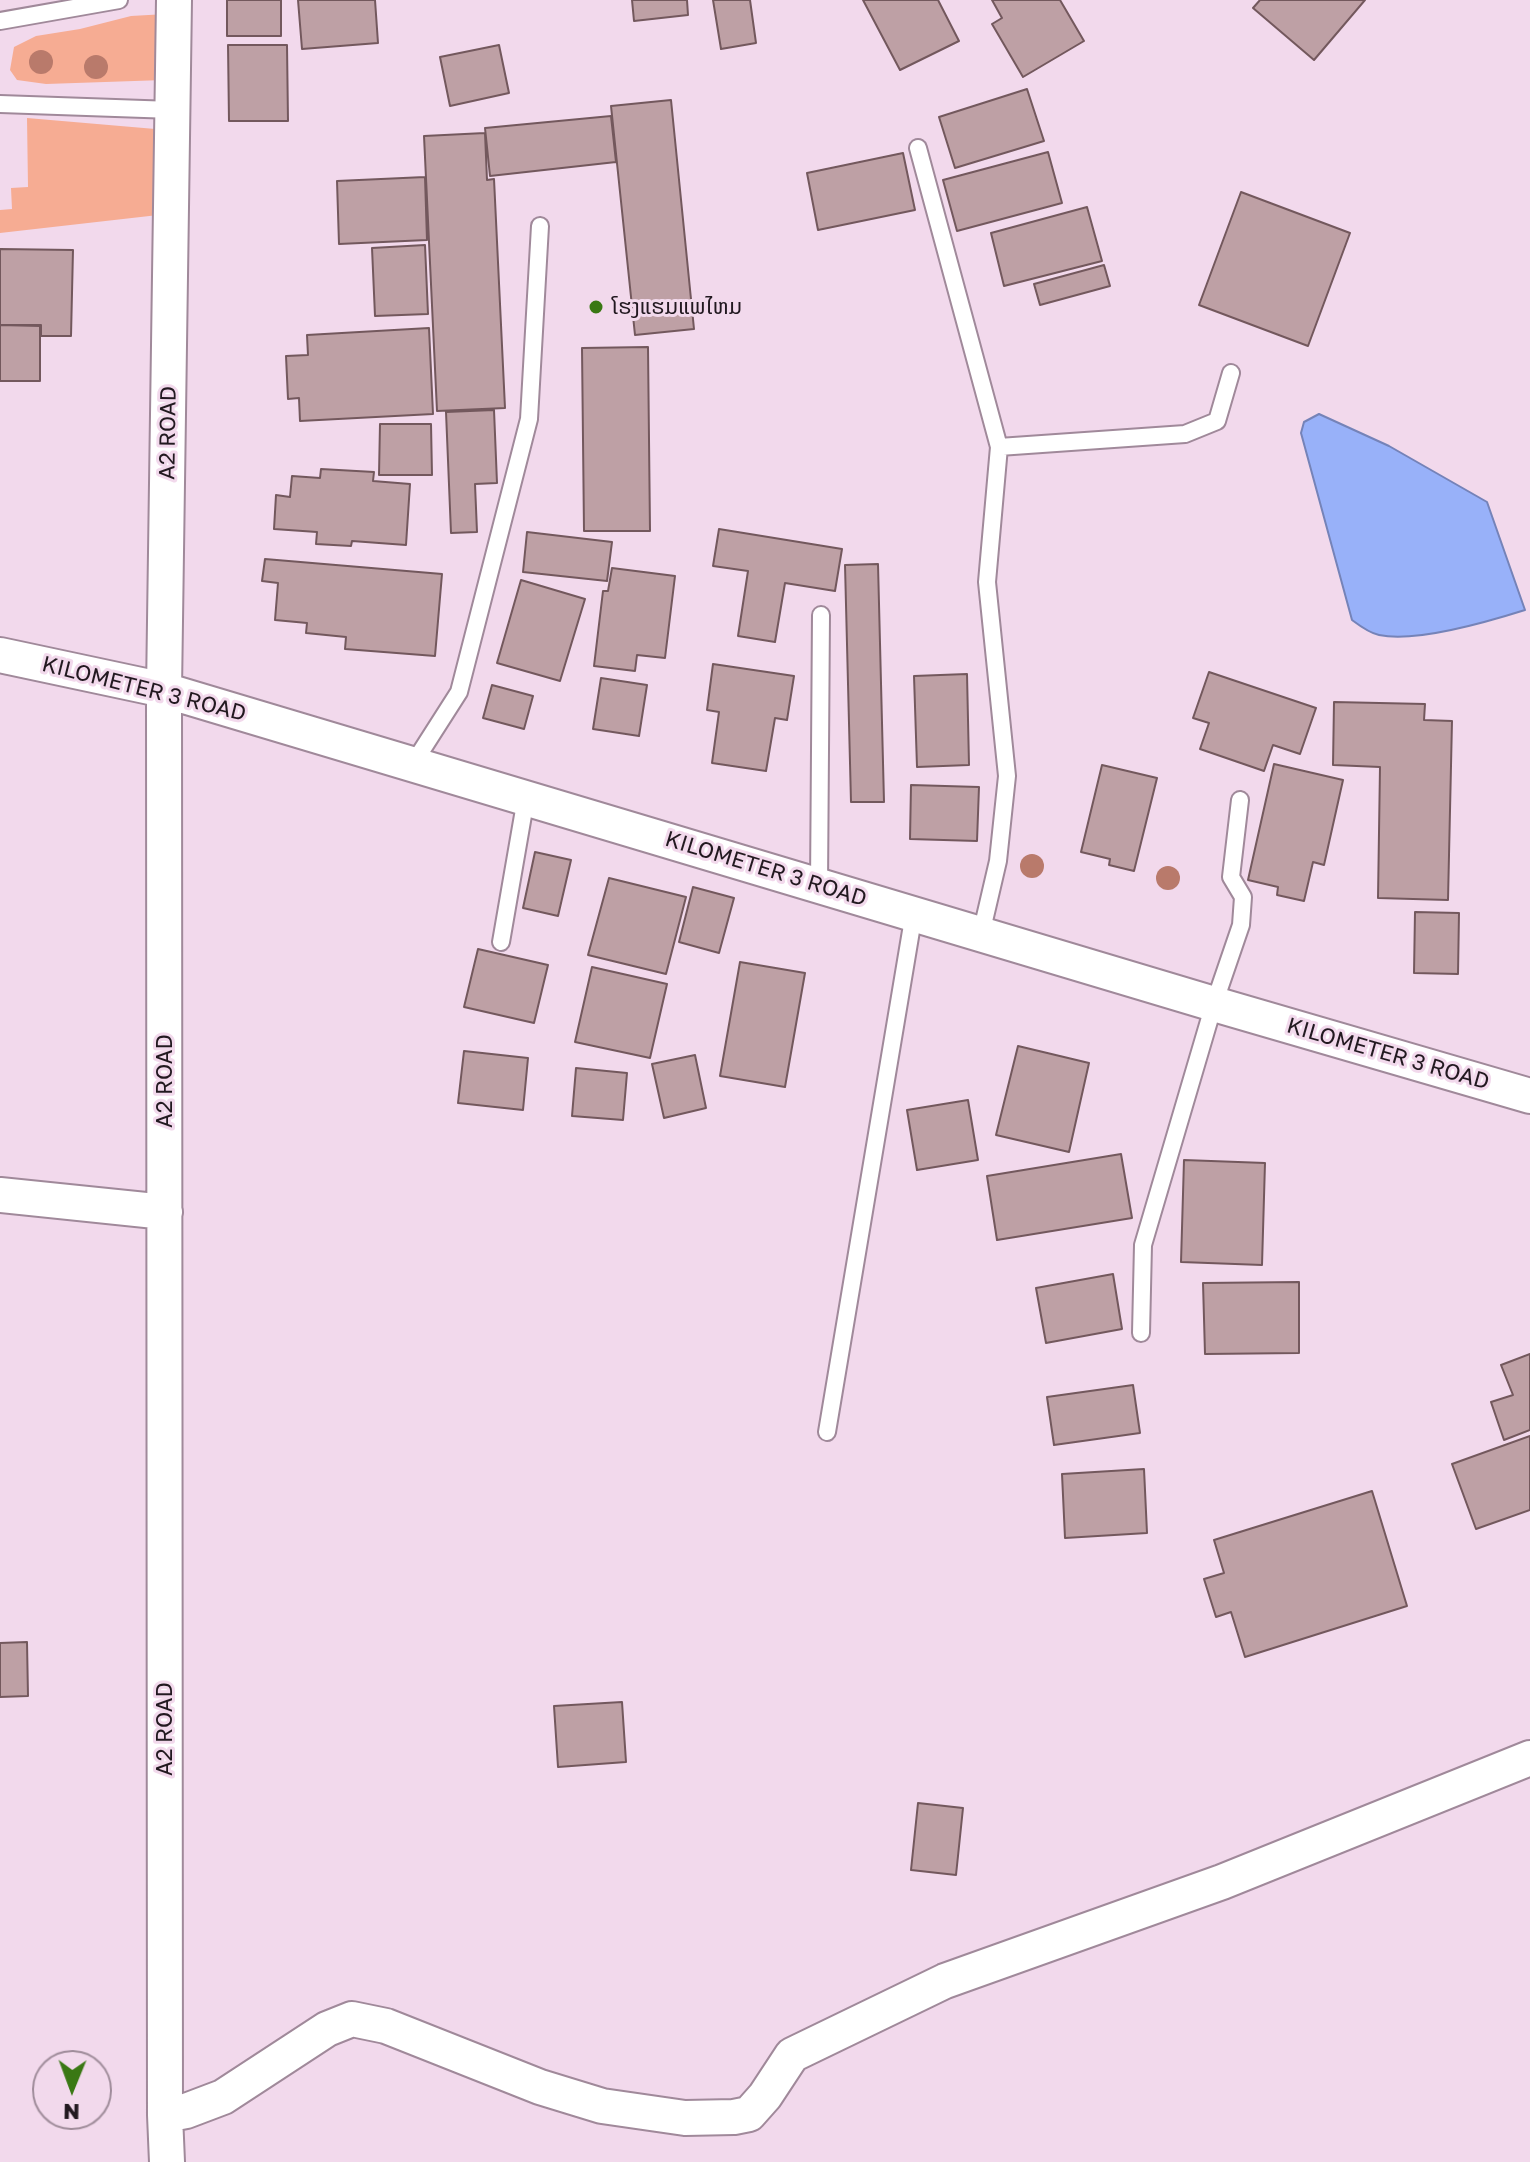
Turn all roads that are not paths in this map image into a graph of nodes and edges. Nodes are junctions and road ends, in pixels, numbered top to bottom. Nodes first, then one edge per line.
1 (119, 0) edge
2 (174, 0) edge
3 (0, 21) edge
4 (0, 104) edge
5 (173, 110) junction
6 (918, 148) dead end
7 (540, 226) dead end
8 (1231, 373) dead end
9 (999, 447) junction
10 (821, 615) dead end
11 (0, 655) edge
12 (164, 690) junction
13 (413, 764) junction
14 (526, 798) junction
15 (1240, 800) dead end
16 (819, 885) junction
17 (914, 913) junction
18 (981, 934) junction
19 (501, 942) dead end
20 (1214, 1004) junction
21 (1530, 1096) edge
22 (0, 1195) edge
23 (165, 1212) junction
24 (1141, 1333) dead end
25 (827, 1432) dead end
26 (1530, 1758) edge
27 (165, 2115) junction
28 (167, 2162) edge

1 - 3 lane
2 - 5 street, A2 ROAD
4 - 5 lane
5 - 12 street, A2 ROAD
6 - 9 lane
7 - 13 lane
8 - 9 lane
9 - 18 lane
10 - 16 lane
11 - 12 street, KILOMETER 3 ROAD
12 - 13 street, KILOMETER 3 ROAD
12 - 23 street, A2 ROAD
13 - 14 street, KILOMETER 3 ROAD
14 - 16 street, KILOMETER 3 ROAD
14 - 19 lane
15 - 20 lane
16 - 17 street, KILOMETER 3 ROAD
17 - 18 street, KILOMETER 3 ROAD
17 - 25 lane
18 - 20 street, KILOMETER 3 ROAD
20 - 21 street, KILOMETER 3 ROAD
20 - 24 lane
22 - 23 street
23 - 27 street, A2 ROAD
26 - 27 street
27 - 28 street, A2 ROAD

